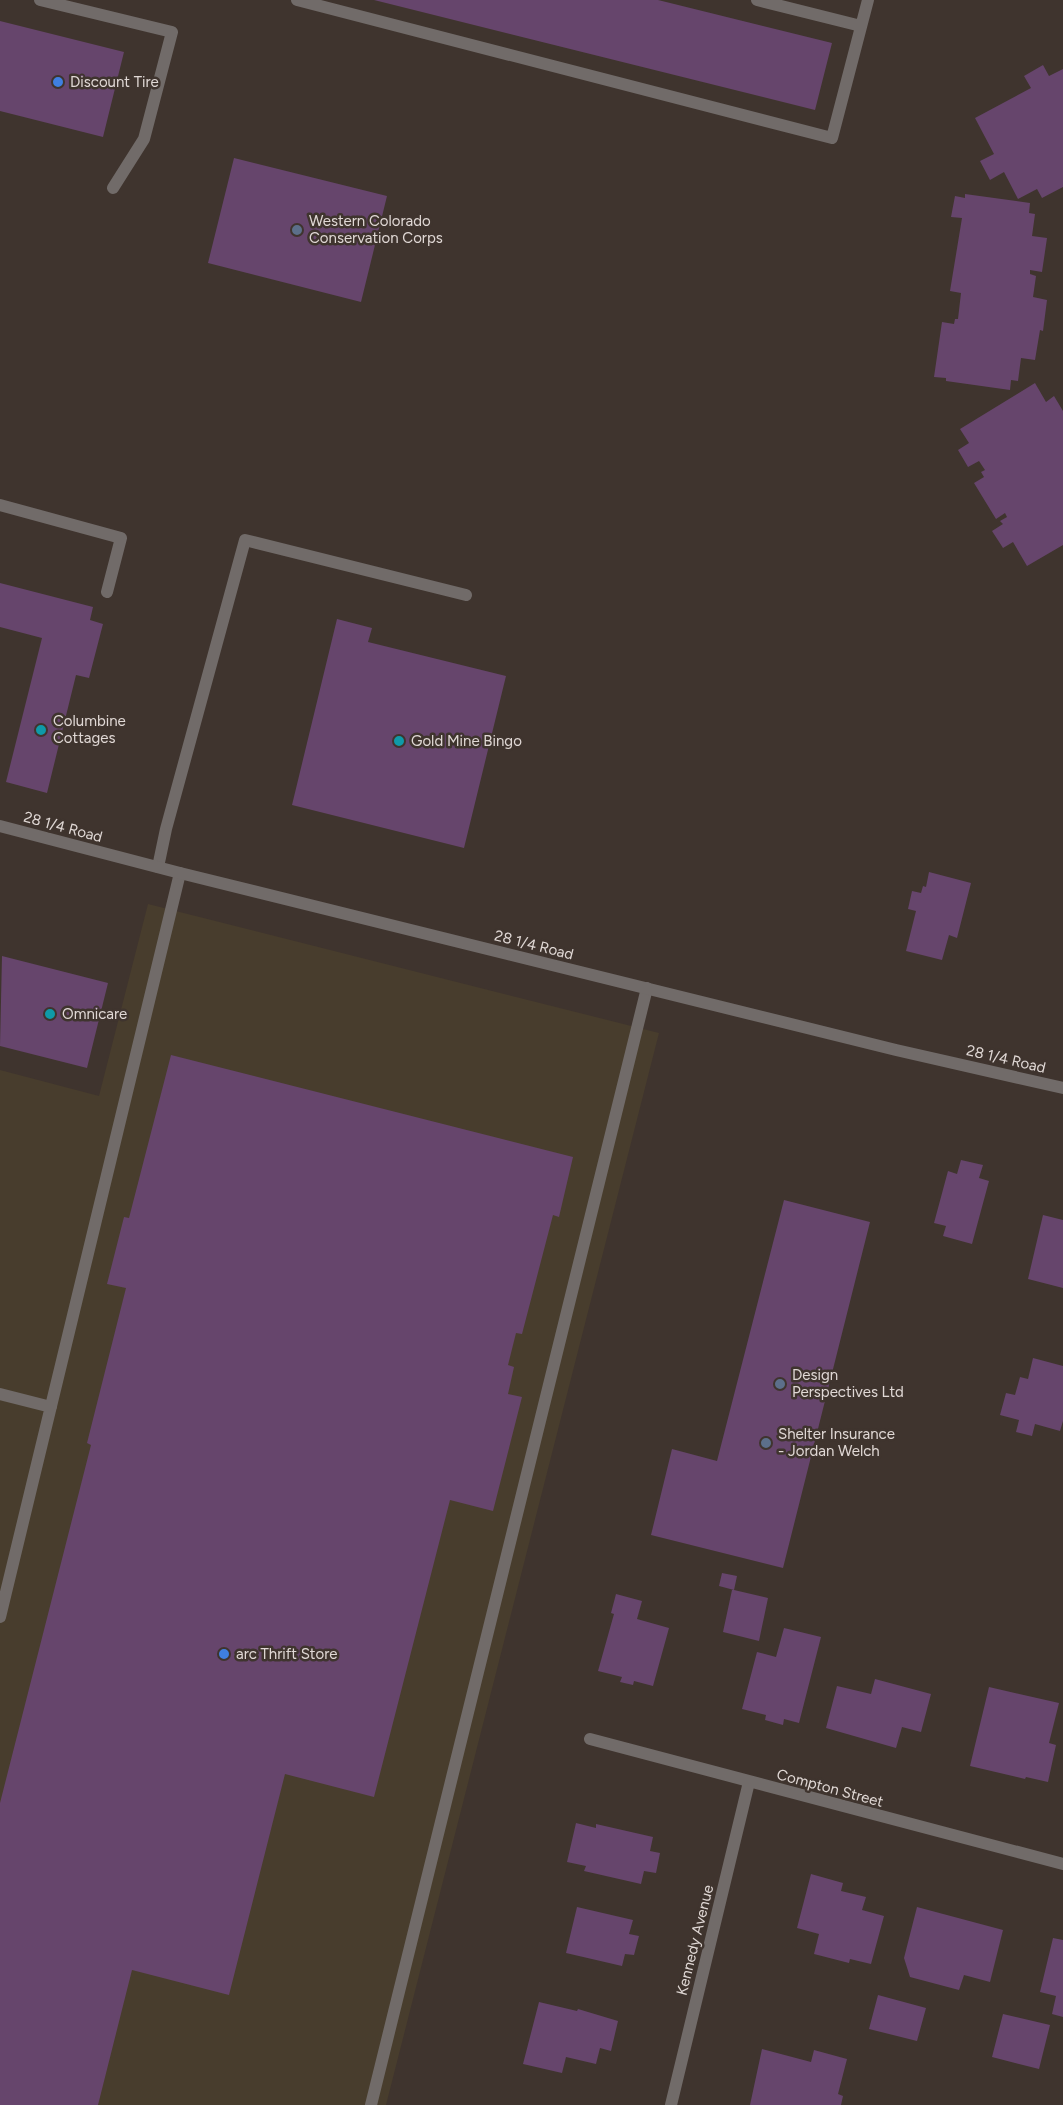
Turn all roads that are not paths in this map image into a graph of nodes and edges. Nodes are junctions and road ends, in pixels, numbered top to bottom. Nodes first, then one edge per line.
1 (40, 0) edge
2 (297, 0) edge
3 (757, 0) edge
4 (868, 0) edge
5 (861, 26) junction
6 (113, 188) dead end
7 (0, 505) edge
8 (107, 592) dead end
9 (466, 595) dead end
10 (0, 826) edge
11 (158, 867) junction
12 (180, 873) junction
13 (646, 988) junction
14 (1063, 1088) edge
15 (0, 1394) edge
16 (51, 1407) junction
17 (0, 1617) edge
18 (590, 1739) dead end
19 (749, 1782) junction
20 (1063, 1864) edge
21 (371, 2105) edge
22 (671, 2105) edge

1 - 6 street
2 - 5 street
3 - 5 street
4 - 5 street
7 - 8 street
9 - 11 street
10 - 11 street, 28 1/4 Road
11 - 12 street, 28 1/4 Road
12 - 13 street, 28 1/4 Road
12 - 16 street
13 - 14 street, 28 1/4 Road
13 - 21 street
15 - 16 street
16 - 17 street
18 - 19 street, Compton Street
19 - 20 street, Compton Street
19 - 22 street, Kennedy Avenue

